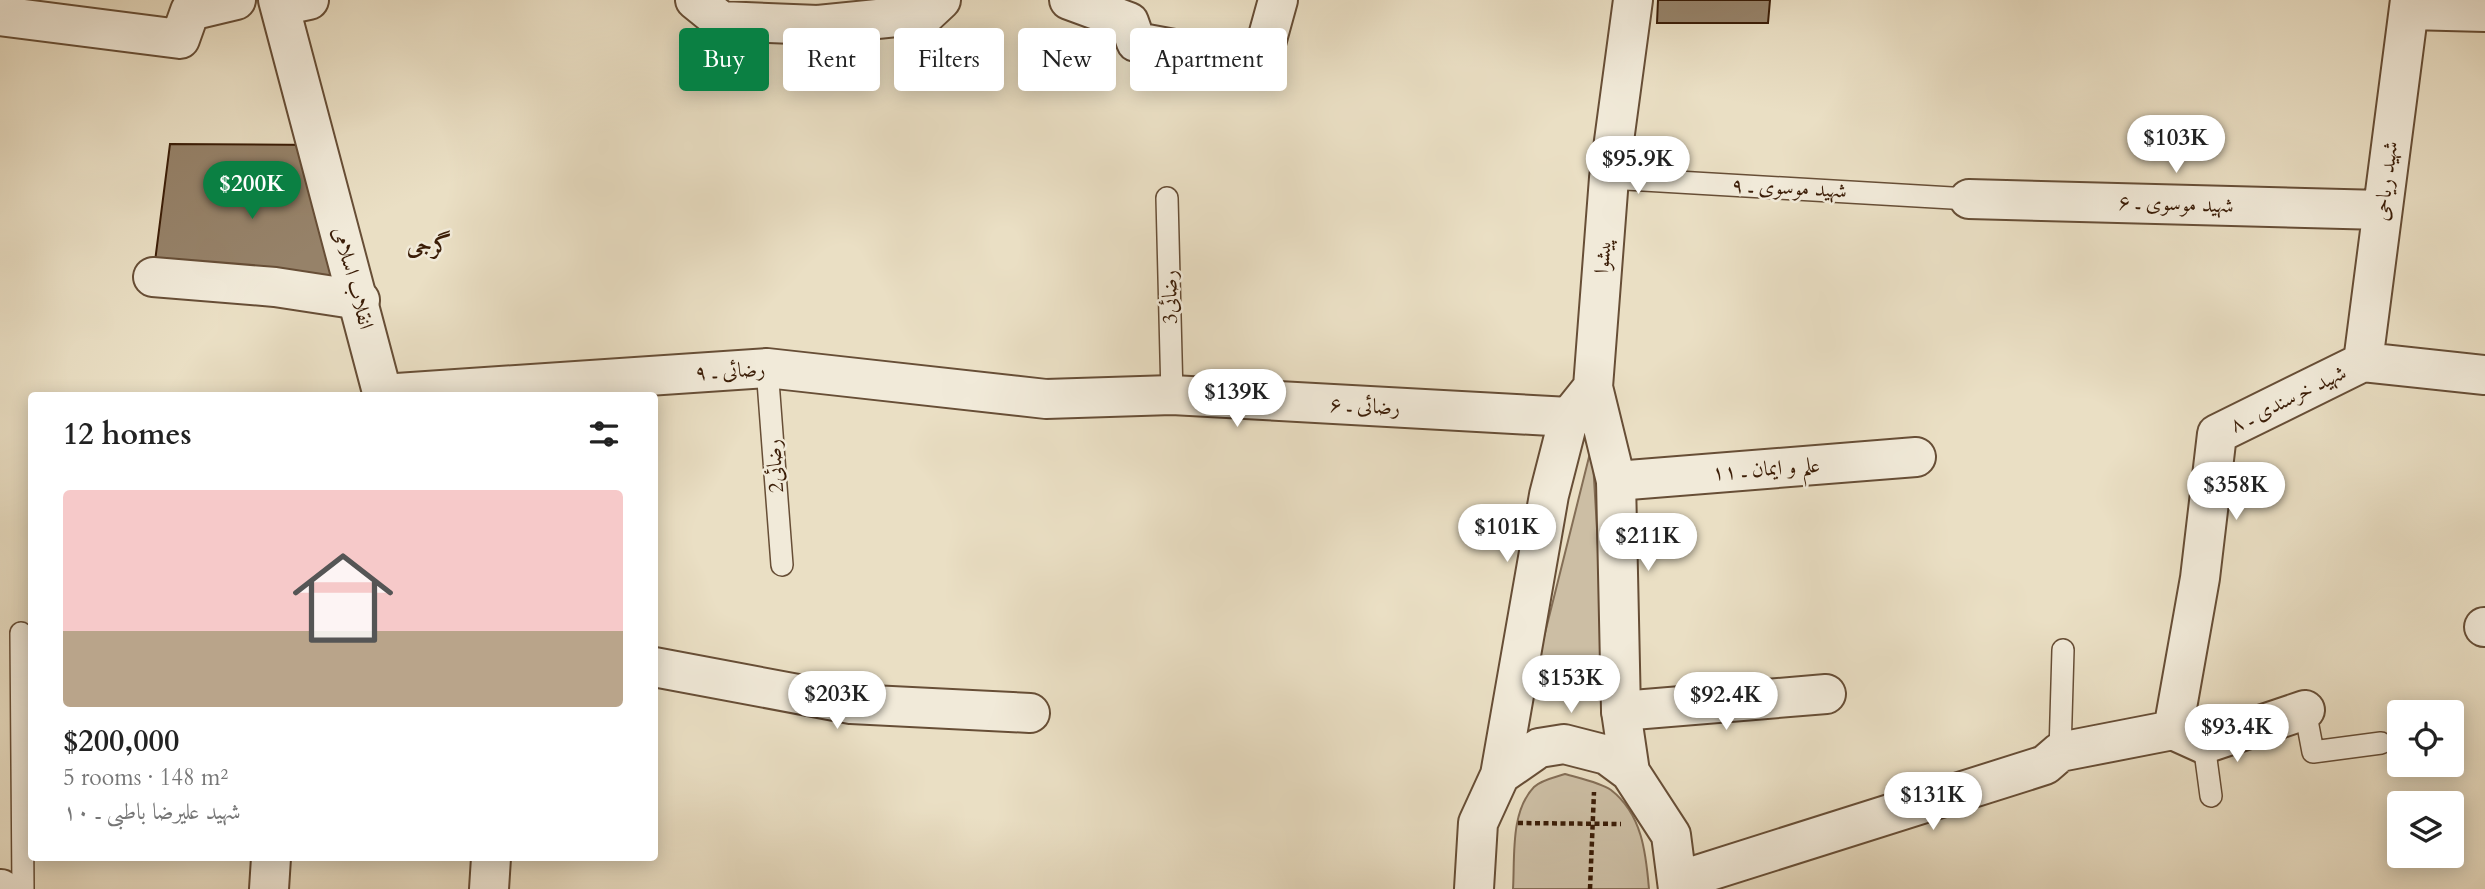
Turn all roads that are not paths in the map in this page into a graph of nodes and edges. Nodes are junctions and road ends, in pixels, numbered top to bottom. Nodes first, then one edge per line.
1 (236, 0) edge
2 (695, 0) edge
3 (941, 0) edge
4 (1069, 0) edge
5 (1278, 0) edge
6 (1633, 0) edge
7 (289, 2) edge
8 (2409, 5) edge
9 (2485, 12) edge
10 (0, 16) edge
11 (1609, 178) junction
12 (1167, 198) dead end
13 (1969, 199) joint
14 (2382, 210) junction
15 (153, 277) dead end
16 (360, 300) junction
17 (2363, 362) junction
18 (767, 368) junction
19 (2485, 375) edge
20 (910, 384) joint
21 (1593, 387) junction
22 (381, 392) edge
23 (425, 392) edge
24 (1172, 395) junction
25 (1569, 417) junction
26 (1916, 457) dead end
27 (1616, 481) junction
28 (782, 565) dead end
29 (21, 633) dead end
30 (2063, 650) dead end
31 (658, 668) edge
32 (1826, 694) dead end
33 (2305, 710) joint
34 (1621, 711) junction
35 (1030, 713) dead end
36 (2189, 737) junction
37 (2381, 743) dead end
38 (2060, 752) junction
39 (1630, 772) junction
40 (1500, 775) junction
41 (2211, 796) dead end
42 (271, 861) edge
43 (491, 861) edge
44 (1678, 885) edge
45 (23, 889) edge
46 (270, 889) edge
47 (489, 889) edge
48 (1474, 889) edge

1 - 10 street
2 - 3 street
4 - 5 street
6 - 11 street, پیشوا
7 - 16 street, انقلاب اسلامی
8 - 9 street
8 - 14 street, شهید ریاحی
11 - 13 lane, شهید موسوی ـ ۹
11 - 21 street, پیشوا
12 - 24 lane, رضائی3
13 - 14 street, شهید موسوی ـ ۶
14 - 17 street, شهید ریاحی
15 - 16 street
16 - 22 street, انقلاب اسلامی
17 - 19 street
17 - 36 street, شهید خرسندی ـ ۸
18 - 20 street, رضائی ـ ۹
18 - 23 street, رضائی ـ ۹
18 - 28 lane, رضائی2
20 - 24 street, رضائی ـ ۶
21 - 25 street
21 - 27 street, پیشوا
24 - 25 street, رضائی ـ ۶
25 - 40 street
26 - 27 street, علم و ایمان ـ ۱۱
27 - 34 street, پیشوا
29 - 45 lane
30 - 38 lane
31 - 35 street
32 - 34 street
33 - 36 street
33 - 37 lane
34 - 39 street, پیشوا
36 - 38 street
36 - 41 lane
38 - 44 street
39 - 40 street
39 - 44 street
40 - 48 street
42 - 46 street
43 - 47 street

